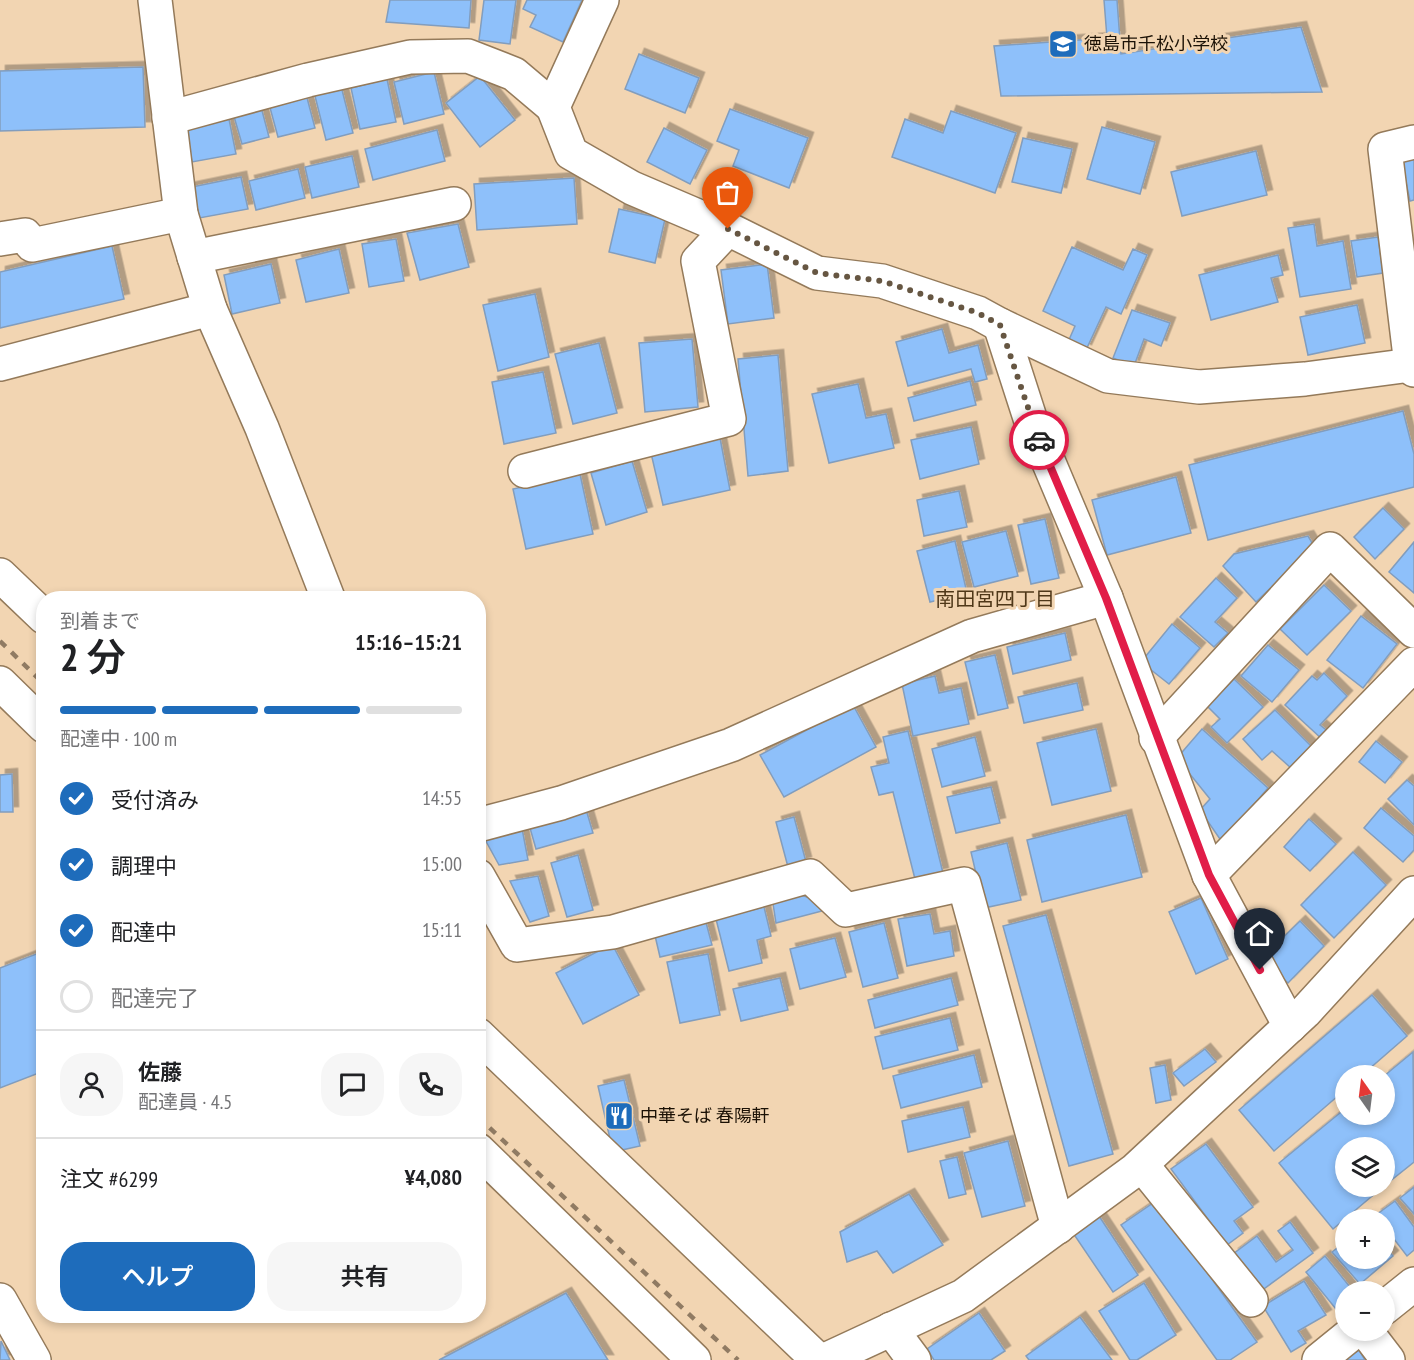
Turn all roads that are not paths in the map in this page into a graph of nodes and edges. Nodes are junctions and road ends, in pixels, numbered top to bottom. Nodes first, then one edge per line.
1 (155, 0) edge
2 (602, 0) edge
3 (553, 107) junction
4 (169, 118) junction
5 (1414, 142) edge
6 (454, 204) dead end
7 (181, 214) junction
8 (728, 229) junction
9 (0, 239) edge
10 (194, 257) junction
11 (210, 309) junction
12 (1000, 325) junction
13 (0, 364) edge
14 (1412, 367) edge
15 (525, 471) dead end
16 (0, 575) edge
17 (325, 591) edge
18 (1106, 598) junction
19 (36, 609) edge
20 (1414, 631) edge
21 (1414, 664) edge
22 (0, 683) edge
23 (36, 718) edge
24 (1156, 738) junction
25 (486, 823) edge
26 (1209, 875) junction
27 (486, 890) edge
28 (1414, 893) edge
29 (1290, 1026) junction
30 (486, 1043) edge
31 (486, 1158) edge
32 (1142, 1165) junction
33 (1058, 1227) junction
34 (1414, 1284) edge
35 (1395, 1299) edge
36 (0, 1300) edge
37 (1251, 1300) dead end
38 (891, 1329) junction
39 (1342, 1341) edge
40 (1373, 1341) edge
41 (34, 1360) edge
42 (694, 1360) edge
43 (818, 1360) edge
44 (825, 1360) edge
45 (914, 1360) edge
46 (1319, 1360) edge
47 (1388, 1360) edge

1 - 4 street
2 - 3 street
3 - 4 street
3 - 8 street
4 - 7 street
5 - 14 street
6 - 10 street
7 - 9 street
7 - 10 street
8 - 12 street
8 - 15 street
10 - 11 street
11 - 13 street
11 - 17 street
12 - 14 street
12 - 18 street
16 - 19 street
18 - 24 street
18 - 25 street
20 - 24 street
21 - 26 street
22 - 23 street
24 - 26 street
26 - 29 street
27 - 33 street
28 - 29 street
29 - 32 street
30 - 43 street
31 - 42 street
32 - 33 street
32 - 37 street
33 - 38 street
34 - 35 street
36 - 41 street
38 - 44 street
38 - 45 street
39 - 46 street
40 - 47 street

